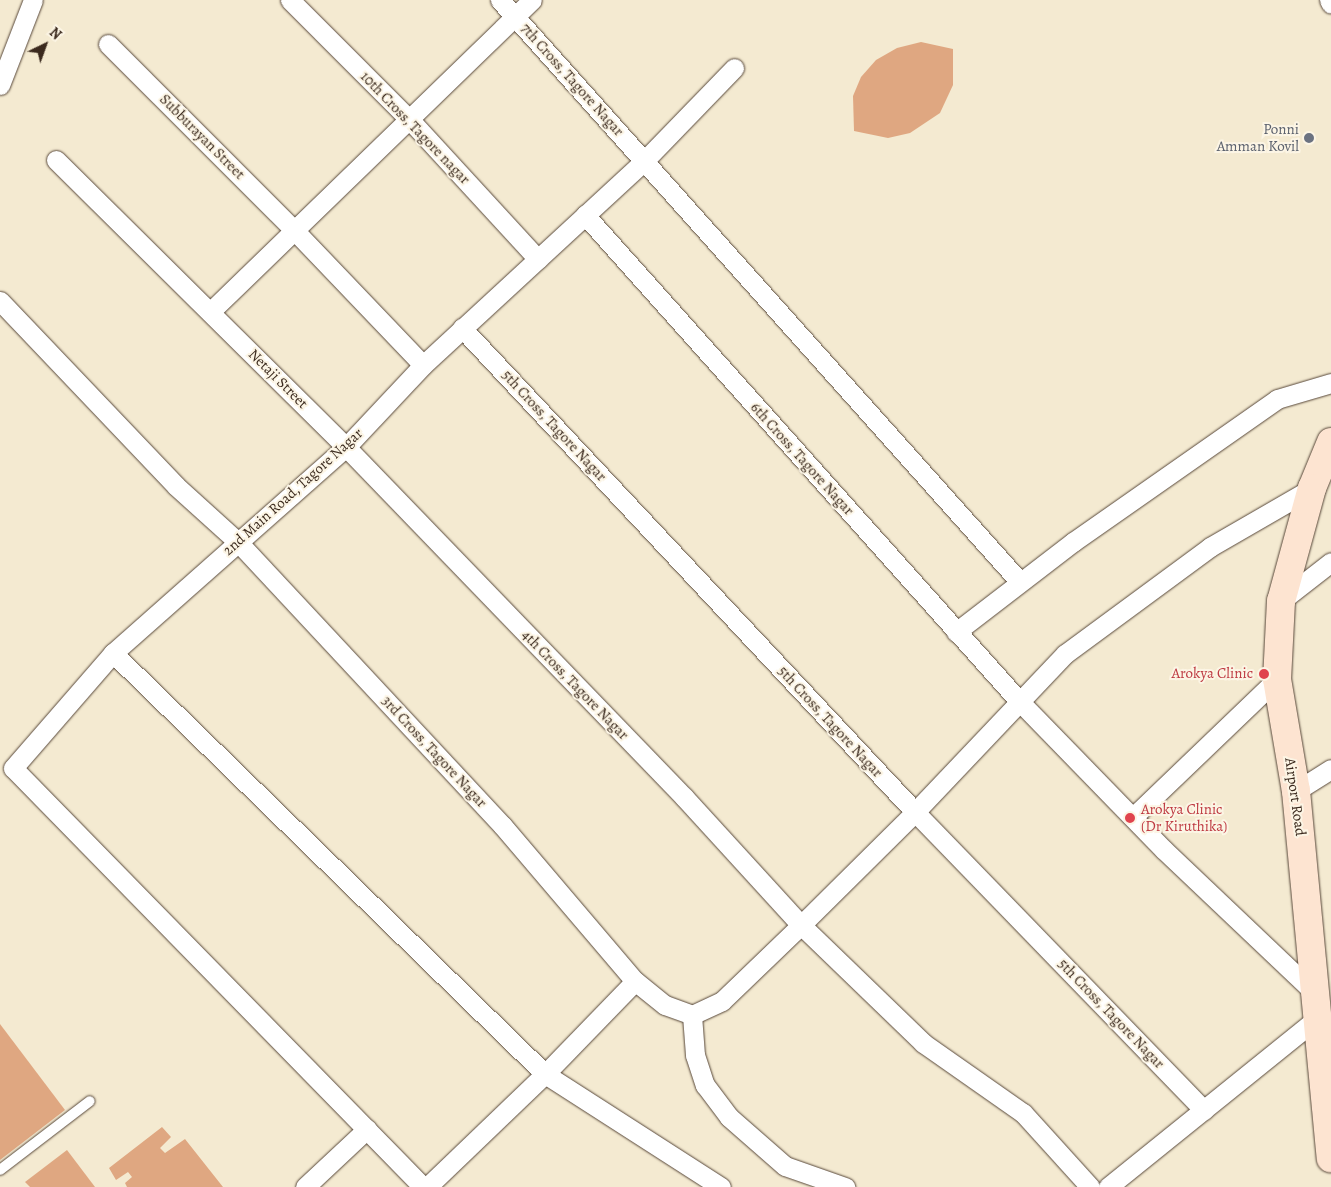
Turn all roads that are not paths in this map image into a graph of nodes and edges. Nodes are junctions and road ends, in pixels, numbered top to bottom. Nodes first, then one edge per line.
1 (33, 0) edge
2 (290, 0) edge
3 (500, 0) edge
4 (532, 0) edge
5 (1329, 0) edge
6 (1331, 4) edge
7 (515, 16) junction
8 (108, 44) dead end
9 (734, 68) dead end
10 (0, 85) edge
11 (410, 120) junction
12 (56, 160) dead end
13 (644, 160) junction
14 (585, 215) junction
15 (295, 231) junction
16 (538, 259) junction
17 (0, 302) edge
18 (210, 312) junction
19 (462, 328) junction
20 (423, 365) junction
21 (1331, 383) edge
22 (1331, 442) edge
23 (346, 447) junction
24 (1312, 488) junction
25 (238, 542) junction
26 (1331, 562) edge
27 (1020, 582) junction
28 (1281, 601) junction
29 (956, 632) junction
30 (113, 653) junction
31 (1277, 679) junction
32 (1020, 702) junction
33 (1331, 769) edge
34 (1296, 791) junction
35 (915, 812) junction
36 (1133, 817) junction
37 (801, 925) junction
38 (635, 981) junction
39 (1319, 1006) junction
40 (692, 1015) junction
41 (545, 1074) junction
42 (90, 1101) dead end
43 (1204, 1110) junction
44 (367, 1129) junction
45 (1331, 1158) edge
46 (0, 1170) edge
47 (305, 1187) edge
48 (425, 1187) edge
49 (721, 1187) edge
50 (845, 1187) edge
51 (1090, 1187) edge
52 (1108, 1187) edge

1 - 10 street
2 - 11 street, 10th Cross, Tagore nagar
3 - 7 street, 7th Cross, Tagore Nagar
4 - 7 street
5 - 6 street
7 - 11 street
7 - 13 street, 7th Cross, Tagore Nagar
8 - 15 street, Subburayan Street
9 - 13 street, 2nd Main Road, Tagore Nagar
11 - 15 street
11 - 16 street, 10th Cross, Tagore nagar
12 - 18 street, Netaji Street
13 - 14 street, 2nd Main Road, Tagore Nagar
13 - 27 street, 7th Cross, Tagore Nagar
14 - 16 street, 2nd Main Road, Tagore Nagar
14 - 29 street, 6th Cross, Tagore Nagar
15 - 18 street
15 - 20 street, Subburayan Street
16 - 19 street, 2nd Main Road, Tagore Nagar
17 - 25 street, 3rd Cross, Tagore Nagar
18 - 23 street, Netaji Street
19 - 20 street, 2nd Main Road, Tagore Nagar
19 - 35 street, 5th Cross, Tagore Nagar
20 - 23 street, 2nd Main Road, Tagore Nagar
21 - 27 street
22 - 24 street, Airport Road
23 - 25 street, 2nd Main Road, Tagore Nagar
23 - 37 street, 4th Cross, Tagore Nagar
24 - 28 street, Airport Road
24 - 32 street
25 - 30 street, 2nd Main Road, Tagore Nagar
25 - 38 street, 3rd Cross, Tagore Nagar
26 - 28 street
27 - 29 street
28 - 31 street, Airport Road
29 - 32 street, 6th Cross, Tagore Nagar
30 - 41 street
30 - 44 street, 2nd Main Road, Tagore Nagar
31 - 34 street, Airport Road
31 - 36 street
32 - 35 street
32 - 36 street, 6th Cross, Tagore Nagar
33 - 34 street
34 - 39 street, Airport Road
35 - 37 street
35 - 43 street, 5th Cross, Tagore Nagar
36 - 39 street, 6th Cross, Tagore Nagar
37 - 40 street
37 - 51 street, 4th Cross, Tagore Nagar
38 - 40 street, 3rd Cross, Tagore Nagar
38 - 41 street
39 - 43 street
39 - 45 street, Airport Road
40 - 50 street
41 - 48 street
41 - 49 street
42 - 46 lane
43 - 52 street
44 - 47 street
44 - 48 street

